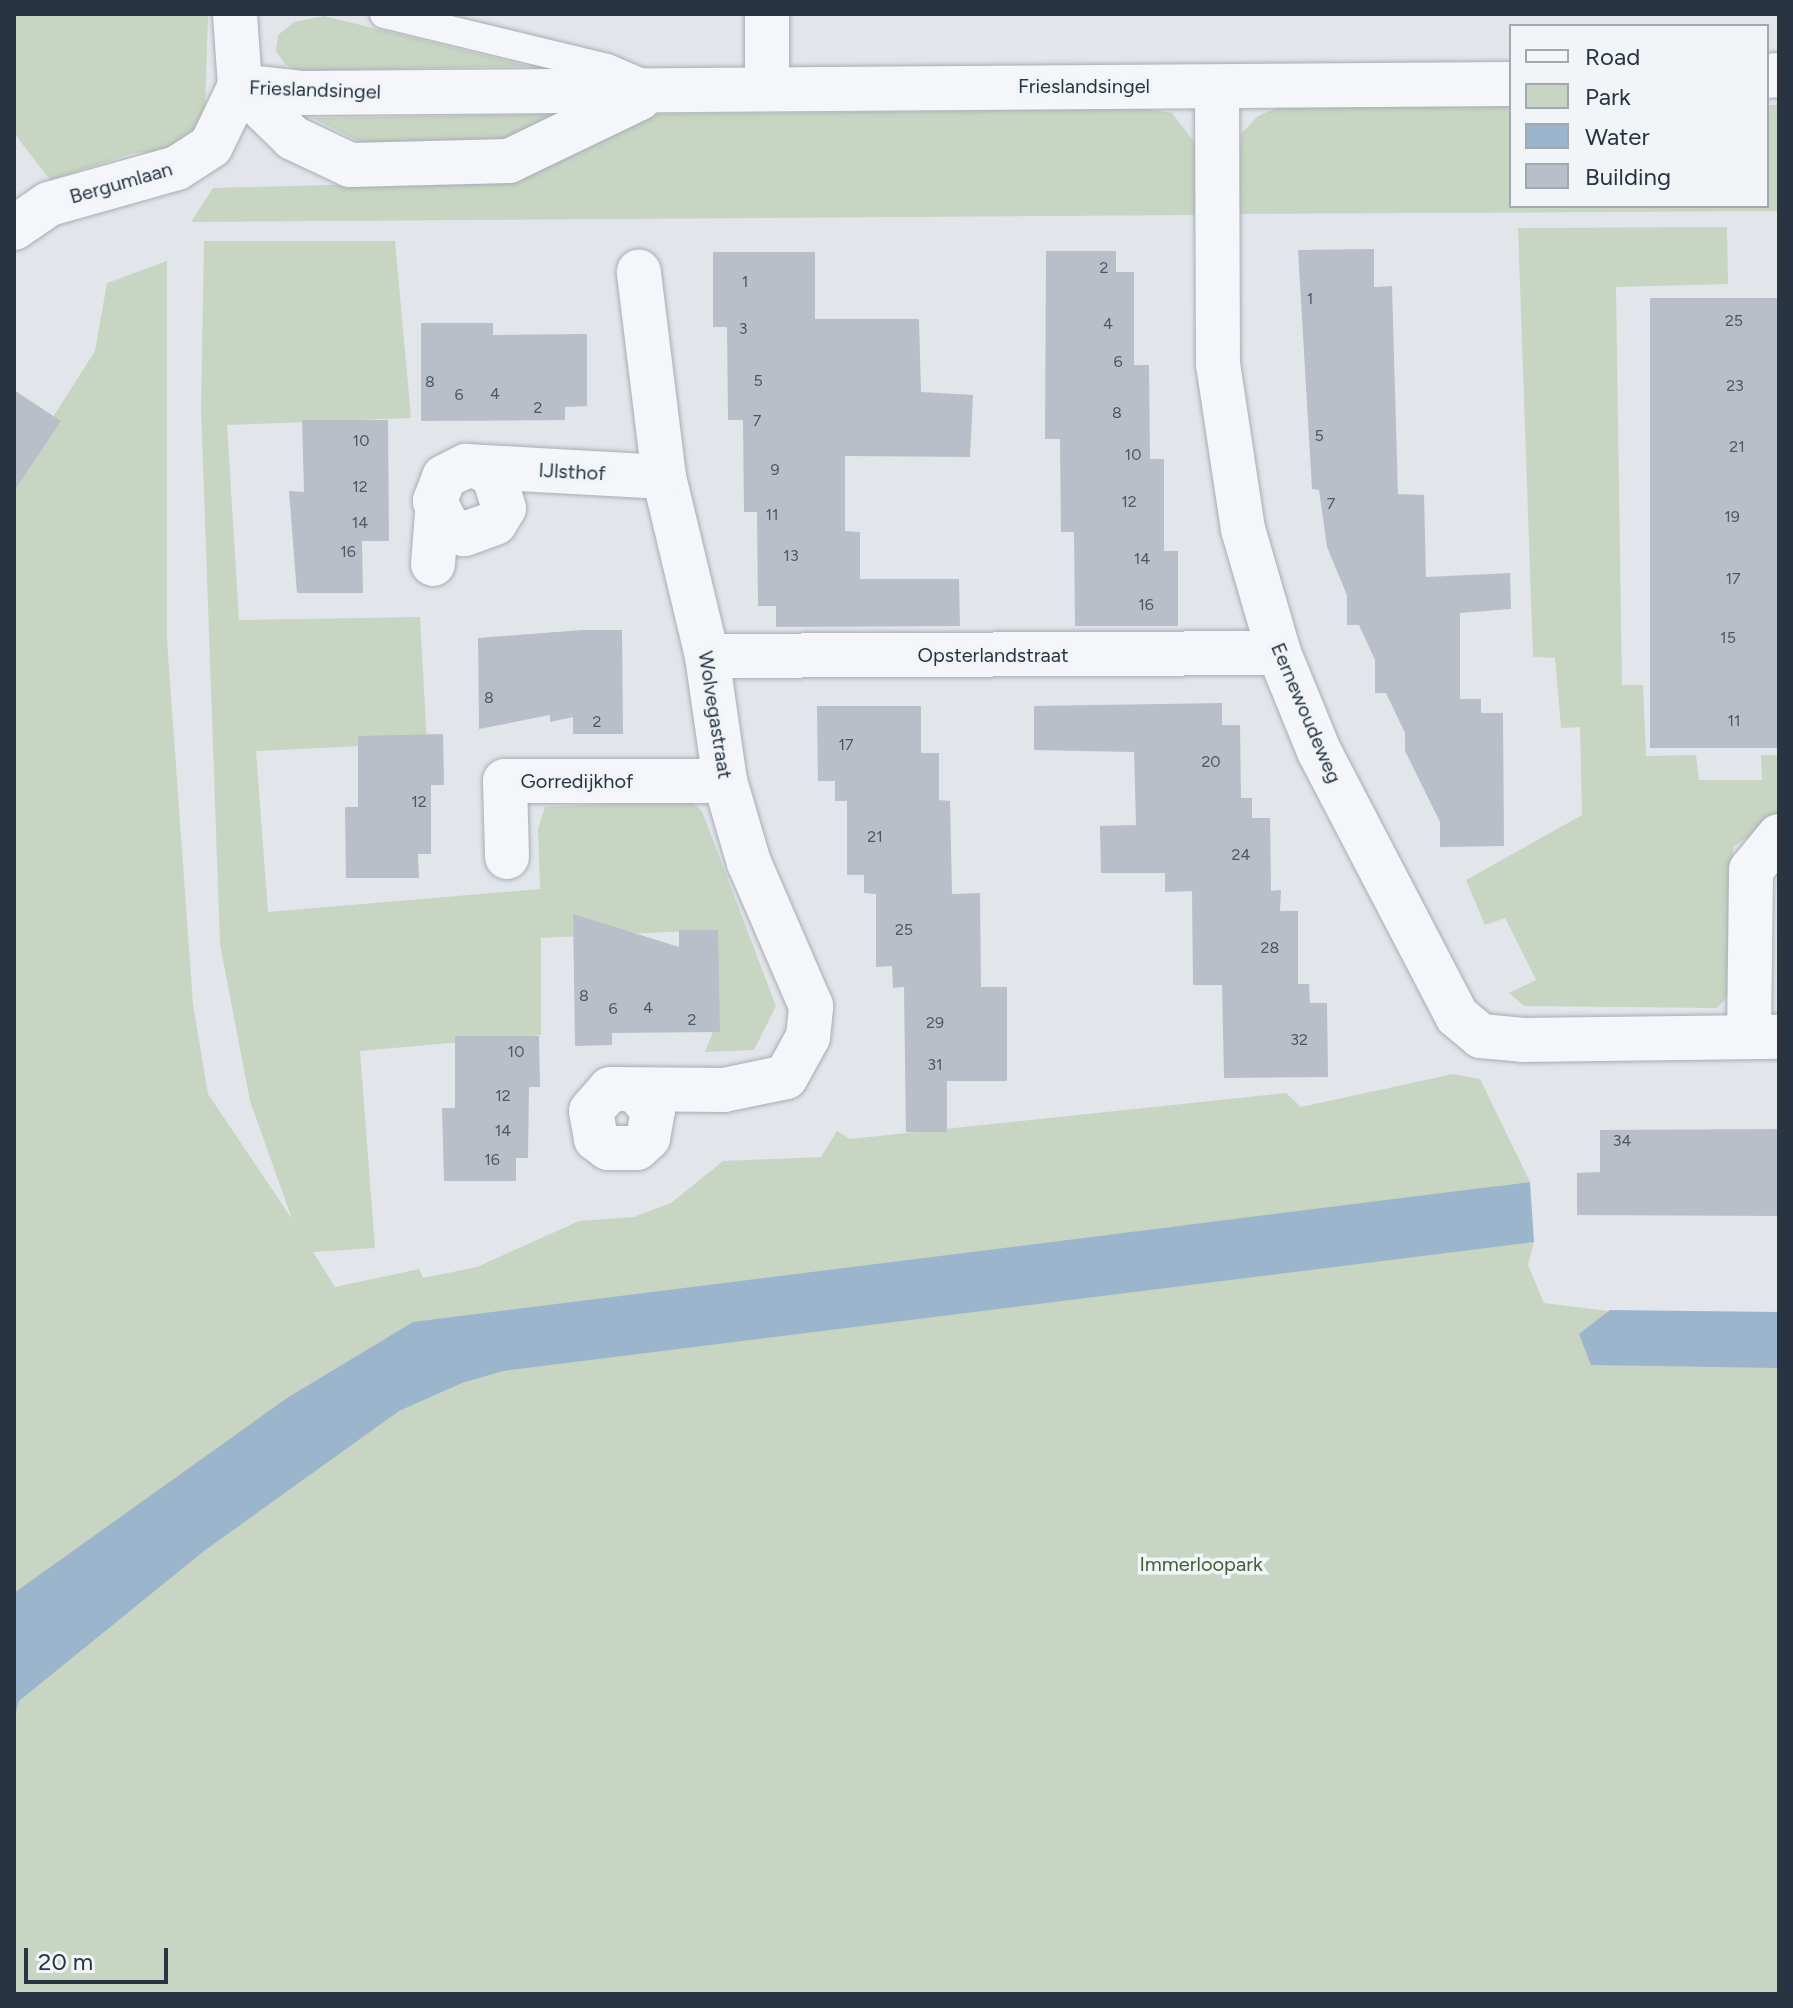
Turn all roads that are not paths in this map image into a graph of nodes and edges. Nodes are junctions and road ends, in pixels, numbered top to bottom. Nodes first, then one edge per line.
1 (384, 14) edge
2 (767, 14) edge
3 (243, 18) edge
4 (1509, 84) edge
5 (240, 86) junction
6 (767, 86) junction
7 (1217, 87) junction
8 (657, 90) junction
9 (14, 228) edge
10 (639, 272) dead end
11 (479, 467) junction
12 (664, 477) junction
13 (437, 513) junction
14 (433, 564) dead end
15 (1279, 653) junction
16 (707, 656) junction
17 (725, 781) junction
18 (1779, 836) edge
19 (507, 857) dead end
20 (1764, 1037) edge
21 (601, 1164) dead end

1 - 8 lane
2 - 6 street
3 - 5 street
4 - 7 street, Frieslandsingel
5 - 8 street, Frieslandsingel
5 - 8 street, Frieslandsingel
5 - 9 street, Bergumlaan
6 - 7 street, Frieslandsingel
6 - 8 street, Frieslandsingel
7 - 15 street, Eernewoudeweg
10 - 12 street, Wolvegastraat
11 - 12 street, IJlsthof
11 - 13 street, IJlsthof
11 - 13 street
12 - 16 street, Wolvegastraat
13 - 14 street, IJlsthof
15 - 16 street, Opsterlandstraat
15 - 20 street, Eernewoudeweg
16 - 17 street, Wolvegastraat
17 - 19 street, Gorredijkhof
17 - 21 street, Wolvegastraat
18 - 20 street, Eernewoudeweg

